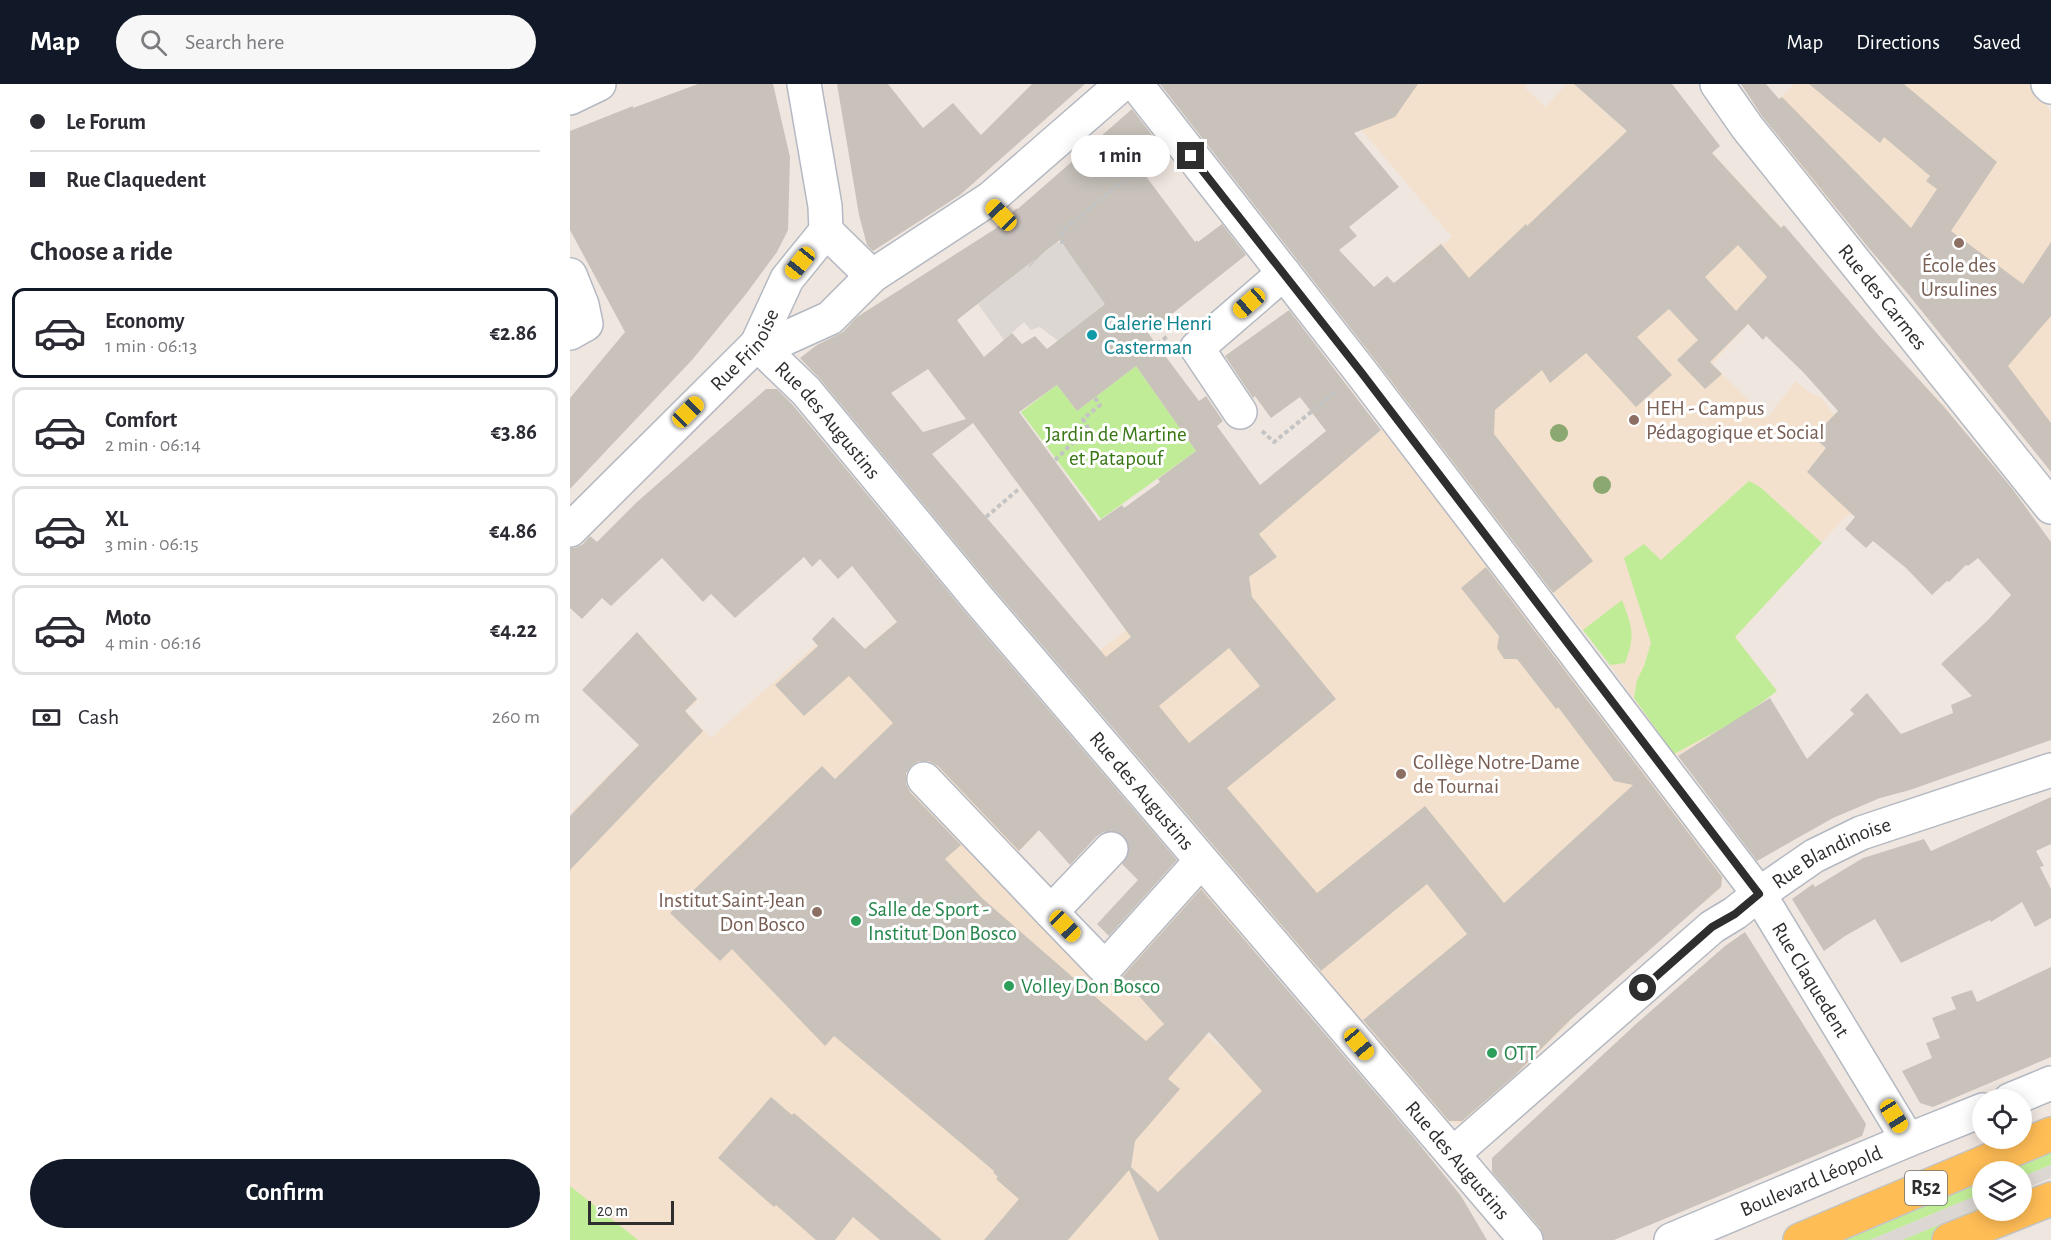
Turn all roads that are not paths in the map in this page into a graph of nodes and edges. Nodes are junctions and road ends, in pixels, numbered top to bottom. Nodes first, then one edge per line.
1 (599, 84) edge
2 (804, 84) edge
3 (1122, 84) edge
4 (1136, 84) edge
5 (1717, 84) edge
6 (570, 98) edge
7 (826, 231) junction
8 (1284, 273) junction
9 (570, 275) edge
10 (872, 276) junction
11 (570, 333) edge
12 (757, 344) junction
13 (1240, 412) road end
14 (2051, 507) edge
15 (570, 530) edge
16 (2051, 770) edge
17 (924, 779) dead end
18 (1111, 849) tunnel mouth
19 (1202, 861) junction
20 (1759, 894) junction
21 (1051, 912) junction
22 (2051, 1083) edge
23 (2032, 1091) edge
24 (1972, 1114) edge
25 (2051, 1134) edge
26 (1908, 1140) junction
27 (1453, 1154) junction
28 (2051, 1199) edge
29 (1526, 1240) edge
30 (1671, 1240) edge
31 (1800, 1240) edge
32 (1948, 1240) edge

1 - 6 street
2 - 7 street
3 - 10 street
4 - 8 street, Rue Claquedent
5 - 14 street, Rue des Carmes
7 - 10 street
7 - 12 street, Rue Frinoise
8 - 13 street
8 - 20 street, Rue Claquedent
9 - 11 street
10 - 12 street
12 - 15 street, Rue Frinoise
12 - 19 street, Rue des Augustins
16 - 20 street, Rue Blandinoise
17 - 21 street
18 - 21 street
19 - 21 street
19 - 27 street, Rue des Augustins
20 - 26 street, Rue Claquedent
20 - 27 street, Rue Blandinoise
22 - 23 street
24 - 26 street, Boulevard Léopold
25 - 31 main road, R52
26 - 30 street, Boulevard Léopold
27 - 29 street, Rue des Augustins
28 - 32 main road

